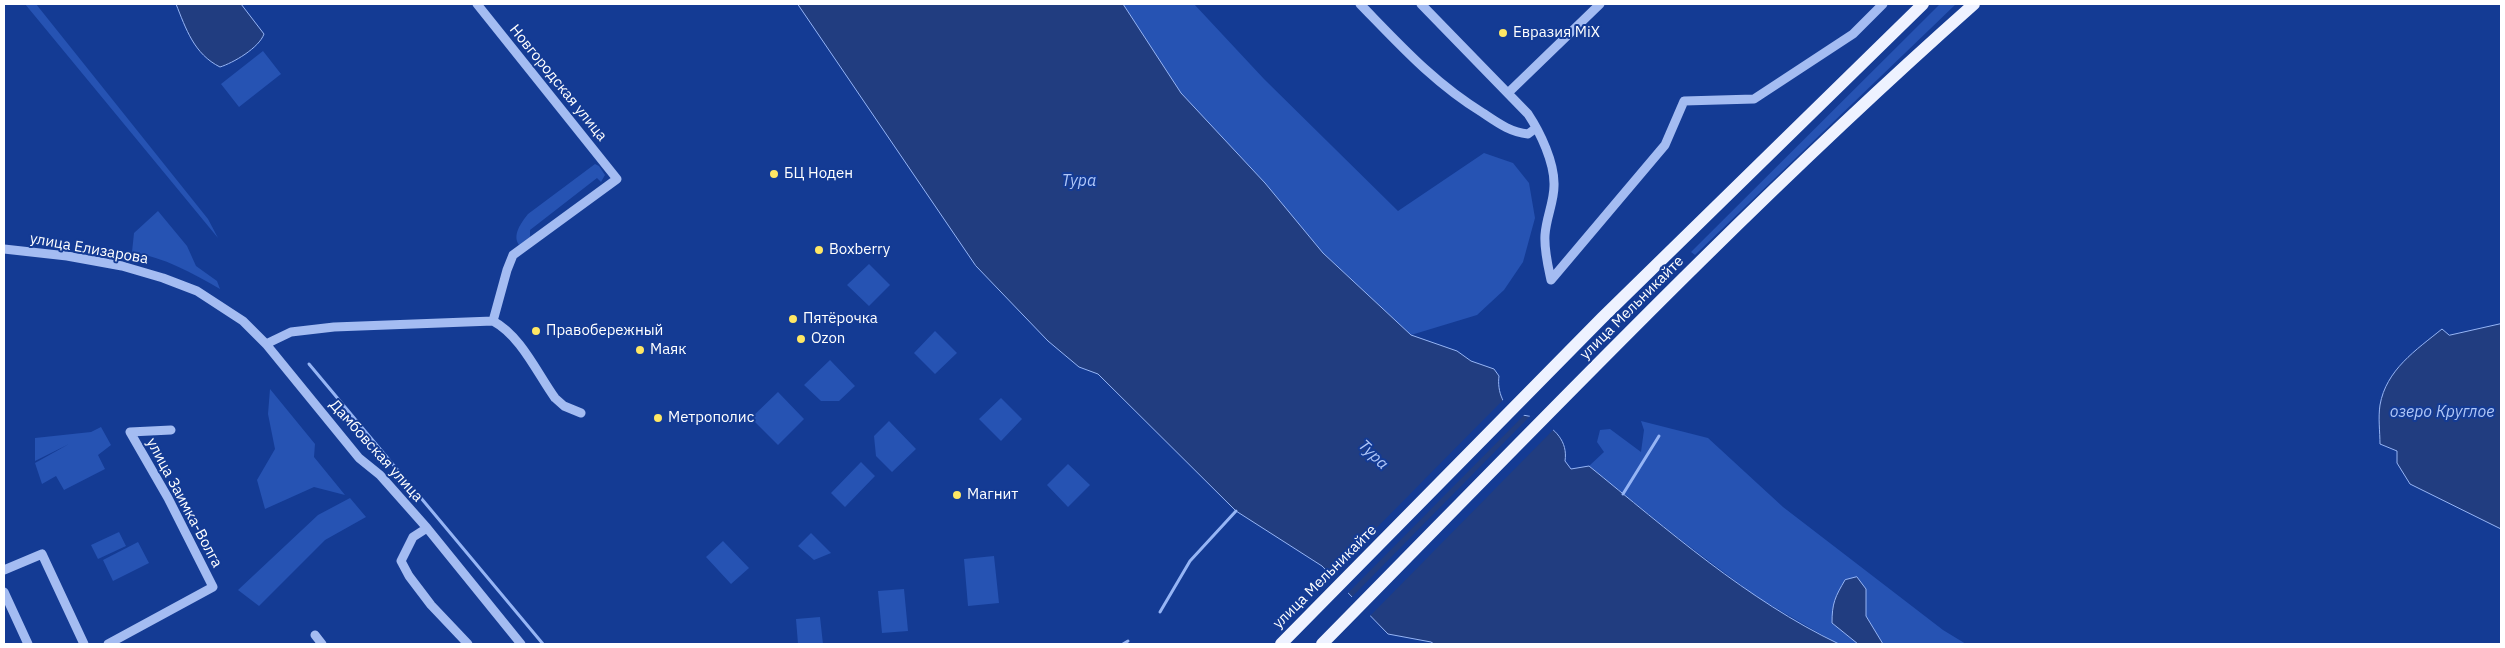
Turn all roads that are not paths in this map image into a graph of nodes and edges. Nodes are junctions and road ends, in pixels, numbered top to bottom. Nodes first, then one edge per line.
1 (477, 4) edge
2 (1360, 4) edge
3 (1420, 4) edge
4 (1600, 4) edge
5 (1883, 4) edge
6 (1923, 4) edge
7 (1974, 4) edge
8 (1508, 93) junction
9 (1536, 128) junction
10 (4, 249) edge
11 (197, 291) joint
12 (493, 321) junction
13 (266, 344) junction
14 (581, 413) dead end
15 (171, 430) dead end
16 (427, 528) junction
17 (4, 570) edge
18 (4, 592) edge
19 (314, 635) dead end
20 (28, 644) edge
21 (84, 644) edge
22 (108, 644) edge
23 (322, 644) edge
24 (468, 644) edge
25 (521, 644) edge
26 (1281, 644) edge
27 (1322, 644) edge

1 - 12 street, Новгородская улица
2 - 9 street
3 - 8 street
4 - 8 street
5 - 9 street
6 - 26 main road, улица Мельникайте
7 - 27 main road, улица Мельникайте
8 - 9 street
10 - 11 street, улица Елизарова
11 - 13 street, Дамбовская улица
12 - 13 street
12 - 14 street
13 - 16 street, Дамбовская улица
15 - 22 street, улица Заимка-Волга
16 - 24 street
16 - 25 street, Дамбовская улица
17 - 21 street
18 - 20 street
19 - 23 street

